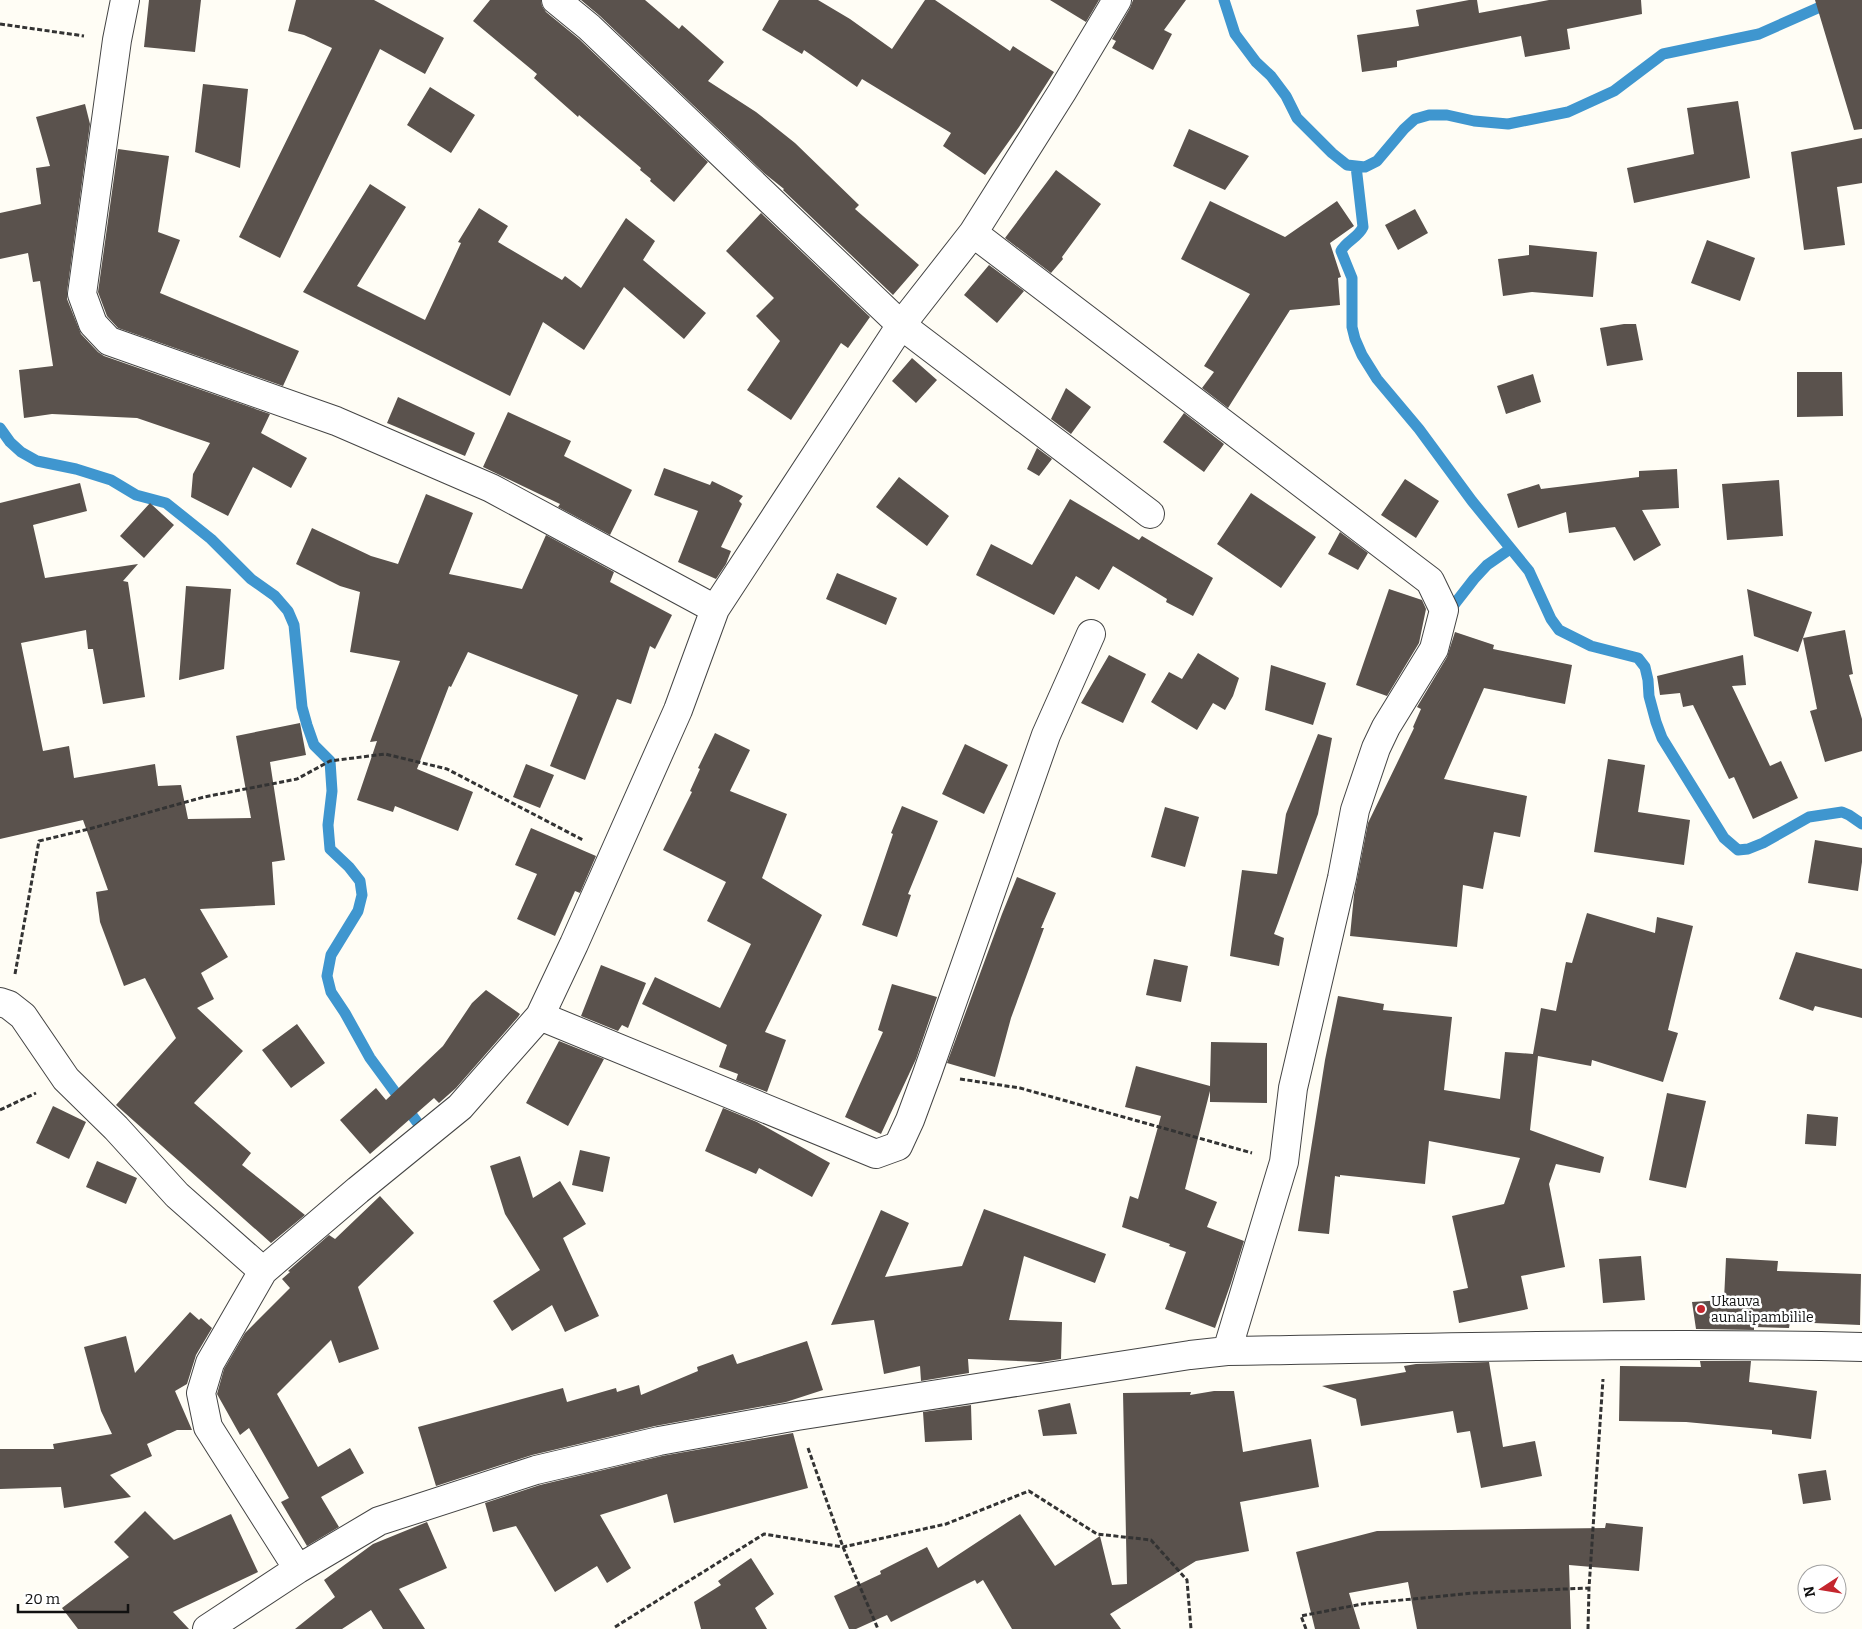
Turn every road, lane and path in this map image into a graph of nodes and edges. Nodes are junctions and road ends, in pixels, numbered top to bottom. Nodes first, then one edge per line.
1 (125, 0) edge
2 (556, 0) edge
3 (1117, 0) edge
4 (0, 24) edge
5 (116, 40) junction
6 (973, 233) junction
7 (900, 325) junction
8 (1150, 514) dead end
9 (715, 609) junction
10 (1091, 634) dead end
11 (613, 856) junction
12 (4, 1004) edge
13 (540, 1016) junction
14 (927, 1074) junction
15 (66, 1079) junction
16 (0, 1110) edge
17 (1284, 1162) junction
18 (263, 1271) junction
19 (1605, 1346) junction
20 (1862, 1347) edge
21 (1227, 1350) junction
22 (797, 1416) junction
23 (843, 1547) junction
24 (298, 1569) junction
25 (1589, 1588) junction
26 (615, 1626) dead end
27 (207, 1629) edge
28 (878, 1629) edge
29 (1191, 1629) edge
30 (1306, 1629) edge
31 (1588, 1629) edge

1 - 5 street
2 - 7 street
3 - 6 street
4 - 5 path
5 - 9 street
6 - 7 street
6 - 17 street
7 - 8 street
7 - 9 street
9 - 11 street
10 - 14 street
11 - 12 path
11 - 13 street
12 - 15 street
13 - 14 street
13 - 18 street
14 - 17 path
15 - 16 path
15 - 18 street
17 - 21 street
18 - 24 street
19 - 20 street
19 - 21 street
19 - 25 path
21 - 22 street
22 - 23 path
22 - 24 street
23 - 26 path
23 - 28 path
23 - 29 path
24 - 27 street
25 - 30 path
25 - 31 path

